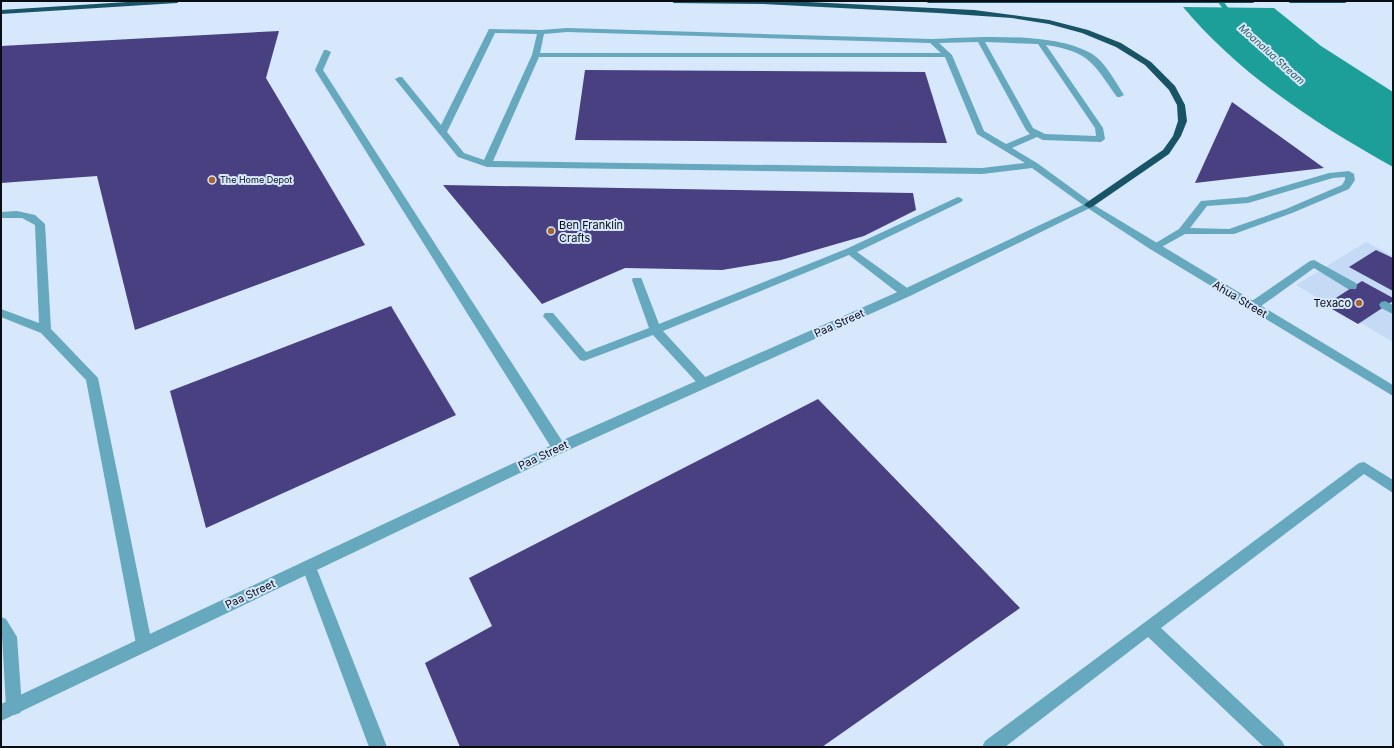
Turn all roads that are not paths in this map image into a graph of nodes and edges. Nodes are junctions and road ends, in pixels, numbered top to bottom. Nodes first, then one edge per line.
1 (178, 1) edge
2 (674, 1) edge
3 (892, 1) edge
4 (928, 1) edge
5 (1253, 1) edge
6 (1290, 1) edge
7 (1346, 1) edge
8 (763, 2) edge
9 (1, 12) edge
10 (541, 32) junction
11 (980, 40) junction
12 (932, 41) junction
13 (1040, 42) junction
14 (327, 52) dead end
15 (536, 55) junction
16 (948, 55) junction
17 (399, 79) dead end
18 (1120, 95) dead end
19 (442, 133) junction
20 (1038, 134) junction
21 (1004, 148) junction
22 (487, 164) junction
23 (1034, 165) junction
24 (958, 200) dead end
25 (1088, 206) junction
26 (1, 215) edge
27 (1183, 231) junction
28 (1154, 247) junction
29 (850, 251) junction
30 (637, 280) dead end
31 (1352, 286) dead end
32 (906, 293) junction
33 (1253, 306) junction
34 (1, 313) edge
35 (549, 316) dead end
36 (44, 330) junction
37 (655, 330) junction
38 (704, 383) junction
39 (1393, 391) edge
40 (559, 448) junction
41 (1393, 487) edge
42 (309, 566) junction
43 (1, 624) edge
44 (1149, 627) junction
45 (144, 644) junction
46 (8, 710) edge
47 (378, 747) edge
48 (991, 747) edge
49 (1276, 747) edge

1 - 9 highway
2 - 8 highway
3 - 8 highway
4 - 5 highway
6 - 7 highway
8 - 25 highway
10 - 12 street
10 - 15 street
10 - 19 street
11 - 12 street
11 - 13 street
11 - 20 street
12 - 16 street
13 - 18 street
13 - 20 street
14 - 40 street
15 - 16 street
15 - 22 street
16 - 21 street, Ahua Street
17 - 19 street
19 - 22 street
20 - 21 street
21 - 23 street, Ahua Street
22 - 23 street
23 - 25 street, Ahua Street
24 - 29 street
25 - 28 street, Ahua Street
25 - 32 street, Paa Street
26 - 36 street
27 - 27 street
27 - 28 street
28 - 33 street, Ahua Street
29 - 32 street
29 - 37 street
30 - 37 street
31 - 33 street
32 - 38 street, Paa Street
33 - 39 street, Ahua Street
34 - 36 street
35 - 37 street
36 - 45 street
37 - 38 street
38 - 40 street, Paa Street
40 - 42 street, Paa Street
41 - 44 street
42 - 45 street, Paa Street
42 - 47 street
43 - 46 street
44 - 48 street
44 - 49 street
45 - 46 street, Paa Street

